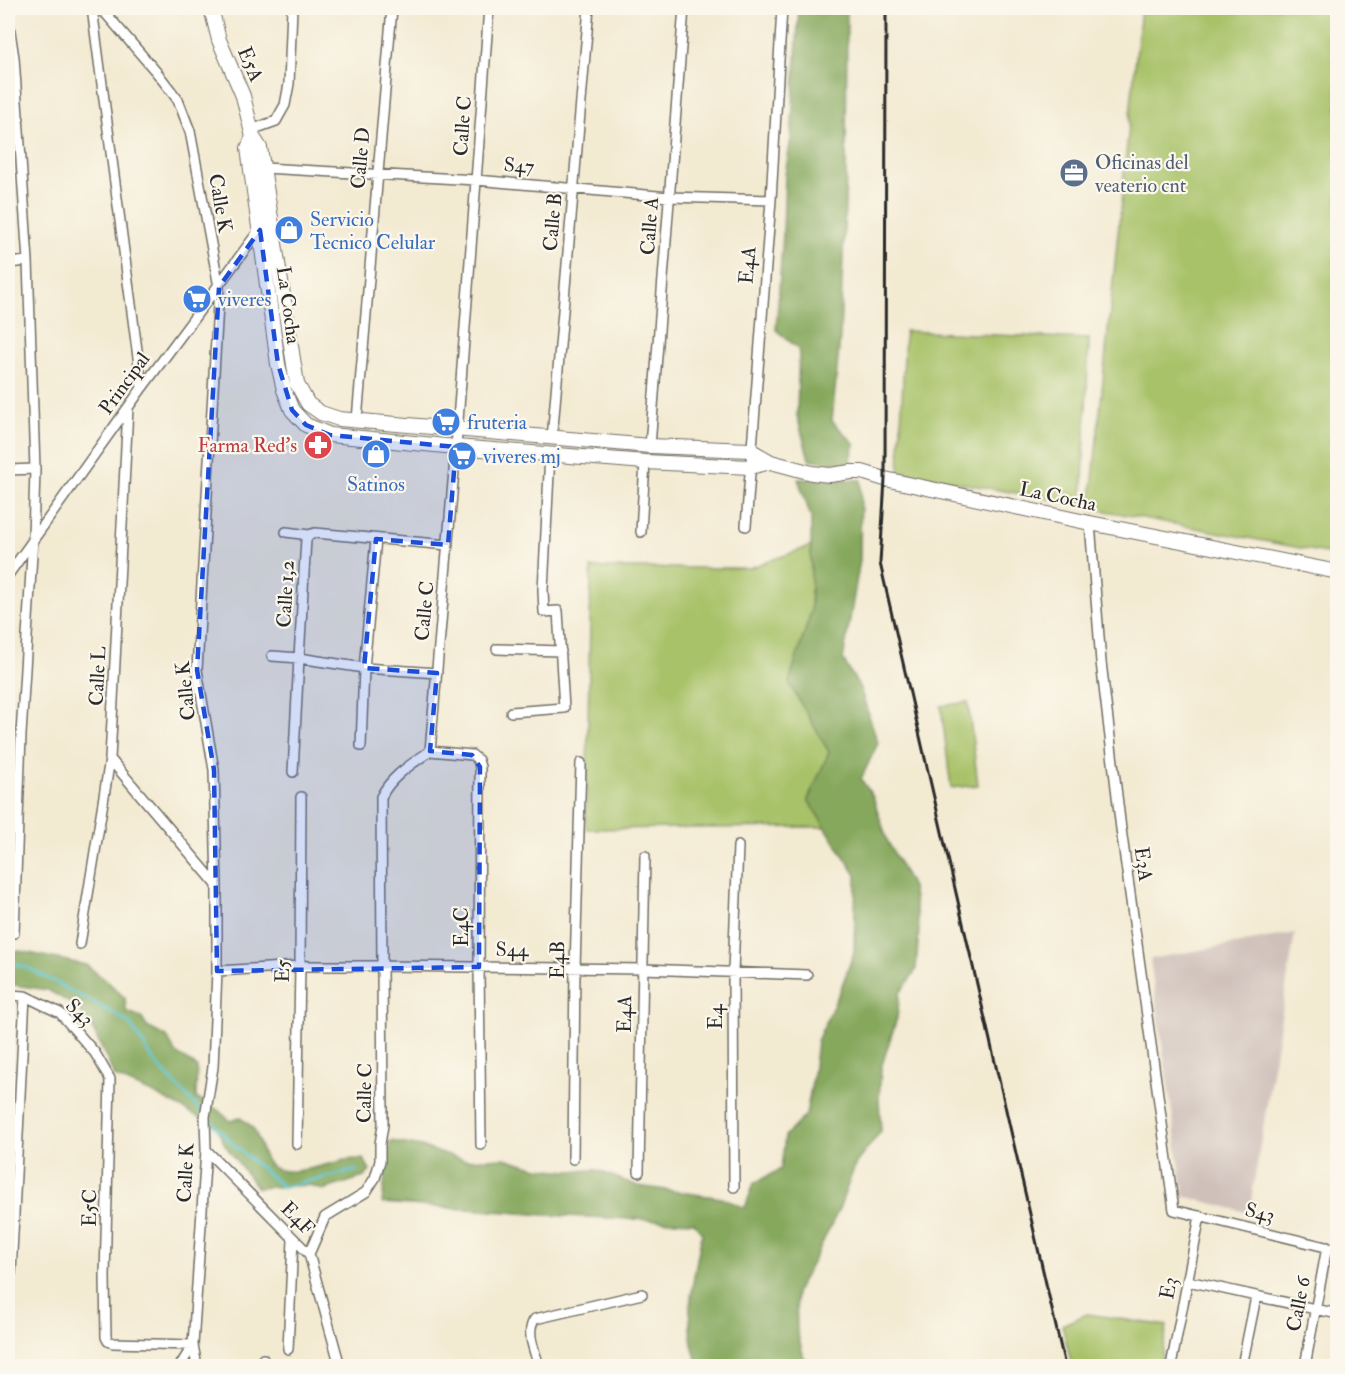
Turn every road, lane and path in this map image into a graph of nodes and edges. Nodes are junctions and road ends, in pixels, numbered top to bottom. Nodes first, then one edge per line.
1 (92, 8) edge
2 (101, 8) edge
3 (211, 8) edge
4 (292, 8) edge
5 (392, 8) edge
6 (489, 8) edge
7 (589, 8) edge
8 (684, 8) edge
9 (782, 8) edge
10 (8, 18) edge
11 (8, 106) edge
12 (19, 119) junction
13 (252, 134) junction
14 (264, 168) junction
15 (377, 174) junction
16 (476, 180) junction
17 (573, 188) junction
18 (669, 197) junction
19 (771, 200) junction
20 (271, 214) junction
21 (260, 230) junction
22 (28, 261) junction
23 (8, 263) edge
24 (219, 287) junction
25 (142, 388) junction
26 (128, 408) junction
27 (357, 420) junction
28 (457, 429) junction
29 (552, 439) junction
30 (650, 446) junction
31 (456, 447) junction
32 (750, 450) junction
33 (550, 454) junction
34 (645, 462) junction
35 (771, 462) junction
36 (750, 466) junction
37 (35, 469) junction
38 (8, 470) edge
39 (1090, 523) junction
40 (746, 526) dead end
41 (286, 532) dead end
42 (641, 532) dead end
43 (309, 535) junction
44 (33, 538) junction
45 (376, 539) junction
46 (448, 545) junction
47 (1338, 572) edge
48 (8, 575) edge
49 (497, 649) dead end
50 (561, 651) junction
51 (272, 656) dead end
52 (299, 658) junction
53 (364, 668) junction
54 (437, 673) junction
55 (511, 712) dead end
56 (361, 747) dead end
57 (430, 751) junction
58 (110, 759) junction
59 (581, 763) dead end
60 (294, 772) dead end
61 (301, 797) dead end
62 (738, 846) dead end
63 (645, 856) dead end
64 (217, 885) junction
65 (14, 933) dead end
66 (80, 944) dead end
67 (300, 966) junction
68 (382, 966) junction
69 (479, 967) junction
70 (575, 968) junction
71 (643, 969) junction
72 (217, 971) junction
73 (733, 972) junction
74 (807, 975) dead end
75 (8, 995) edge
76 (25, 996) junction
77 (110, 1079) joint
78 (297, 1144) dead end
79 (481, 1144) dead end
80 (206, 1150) junction
81 (573, 1159) dead end
82 (639, 1172) dead end
83 (734, 1186) dead end
84 (1174, 1210) joint
85 (1200, 1216) junction
86 (293, 1240) junction
87 (1327, 1247) junction
88 (1338, 1250) edge
89 (309, 1254) junction
90 (12, 1273) dead end
91 (1188, 1281) junction
92 (642, 1294) dead end
93 (1256, 1297) junction
94 (1316, 1309) junction
95 (1338, 1314) edge
96 (193, 1345) junction
97 (288, 1349) dead end
98 (338, 1365) edge
99 (180, 1366) edge
100 (197, 1366) edge
101 (539, 1366) edge
102 (1172, 1366) edge
103 (1242, 1366) edge
104 (1305, 1366) edge

1 - 25 street
2 - 24 street, Calle K
3 - 13 street, E5A
4 - 13 street
5 - 15 street, Calle D
6 - 16 street, Calle C
7 - 17 street, Calle B
8 - 18 street, Calle A
9 - 19 street, E4A
10 - 12 street
11 - 12 street
12 - 22 street
13 - 14 street, La Cocha
13 - 21 street, La Cocha
14 - 15 street, S47
14 - 20 street, La Cocha
15 - 16 street, S47
15 - 27 street, Calle D
16 - 17 street, S47
16 - 28 street, Calle C
17 - 18 street, S47
17 - 29 street, Calle B
18 - 19 street, S47
18 - 30 street, Calle A
19 - 32 street, E4A
20 - 21 street, Principal
20 - 27 street, La Cocha
21 - 24 street, Principal
21 - 31 street, La Cocha
22 - 23 street
22 - 37 street
24 - 25 street, Principal
24 - 64 street, Calle K
25 - 26 street, Principal
26 - 44 street, Principal
26 - 58 street, Calle L
27 - 28 street, La Cocha
28 - 29 street, La Cocha
28 - 31 street, Calle C
29 - 30 street, La Cocha
30 - 32 street, La Cocha
31 - 33 street, La Cocha
31 - 46 street, Calle C
32 - 35 street, La Cocha
32 - 36 street, E4A
33 - 34 street, La Cocha
33 - 50 street
34 - 36 street, La Cocha
34 - 42 street
35 - 36 street, La Cocha
35 - 39 street, La Cocha
36 - 40 street, E4A
37 - 38 street
37 - 44 street
39 - 47 street, La Cocha
39 - 84 street, E3A
41 - 43 street
43 - 45 street, Calle 1,2
43 - 52 street, Calle 1,2
44 - 48 street, Principal
44 - 65 street
45 - 46 street, Calle 1,2
45 - 53 street
46 - 54 street, Calle C
49 - 50 street
50 - 55 street
51 - 52 street
52 - 53 street
52 - 60 street, Calle 1,2
53 - 54 street
53 - 56 street
54 - 57 street, Calle C
57 - 68 street, Calle C
57 - 69 street, E4C
58 - 64 street
58 - 66 street, Calle L
59 - 70 street, E4B
61 - 67 street, E5
62 - 73 street, E4
63 - 71 street, E4A
64 - 72 street, Calle K
67 - 68 street, S44
67 - 72 street, S44
67 - 78 street, E5
68 - 69 street, S44
68 - 89 street, Calle C
69 - 70 street, S44
69 - 79 street, E4C
70 - 71 street, S44
70 - 81 street, E4B
71 - 73 street, S44
71 - 82 street, E4A
72 - 80 street, Calle K
73 - 74 street, S44
73 - 83 street, E4
75 - 76 street, S43
76 - 77 street, S43
76 - 90 street
77 - 96 street, E5C
80 - 86 street, E4F
80 - 96 street, Calle K
84 - 85 street, S43
85 - 87 street, S43
85 - 91 street, E3
86 - 89 street, E4F
86 - 97 street
87 - 88 street, S43
87 - 94 street, Calle 6
89 - 98 street, E4F
91 - 93 street
91 - 102 street, E3
92 - 101 street
93 - 94 street
93 - 103 street
94 - 95 street
94 - 104 street, Calle 6
96 - 99 street
96 - 100 street, Calle K

